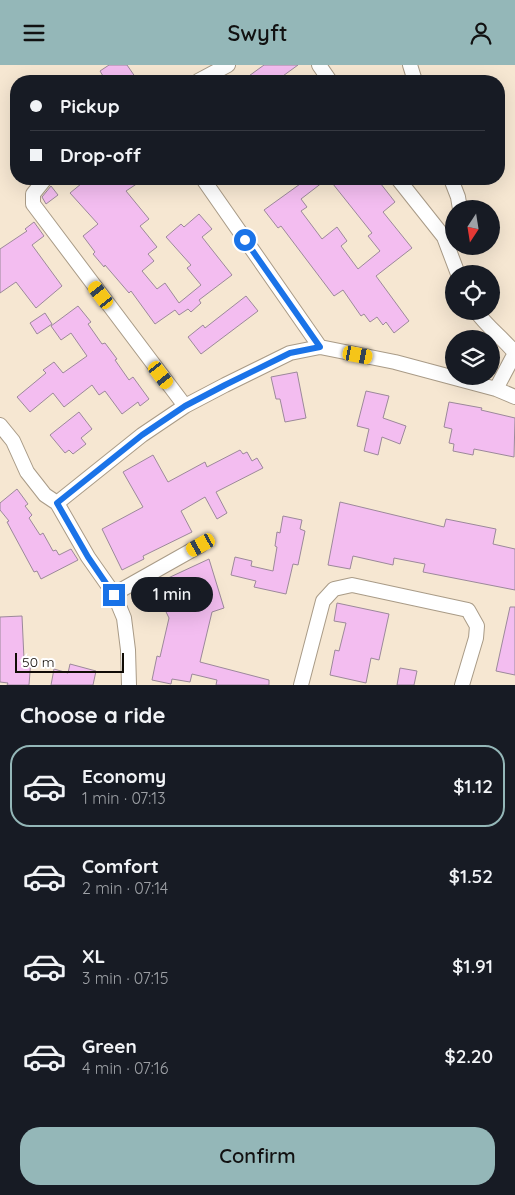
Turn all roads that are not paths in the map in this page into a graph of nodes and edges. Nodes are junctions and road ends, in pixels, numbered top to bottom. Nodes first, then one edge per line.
1 (228, 65) edge
2 (209, 75) edge
3 (40, 185) edge
4 (206, 185) edge
5 (403, 185) edge
6 (453, 185) edge
7 (458, 200) edge
8 (455, 265) edge
9 (482, 320) edge
10 (320, 347) junction
11 (515, 353) edge
12 (496, 389) junction
13 (515, 397) edge
14 (185, 406) junction
15 (0, 425) edge
16 (57, 503) junction
17 (201, 545) dead end
18 (114, 595) junction
19 (129, 685) edge
20 (300, 685) edge
21 (462, 685) edge

1 - 2 street
3 - 14 street
4 - 10 street
5 - 8 street
6 - 7 street
9 - 11 street
10 - 12 street
10 - 14 street
11 - 12 street
12 - 13 street
14 - 16 street
15 - 16 street
16 - 18 street
17 - 18 street
18 - 19 street
20 - 21 street

